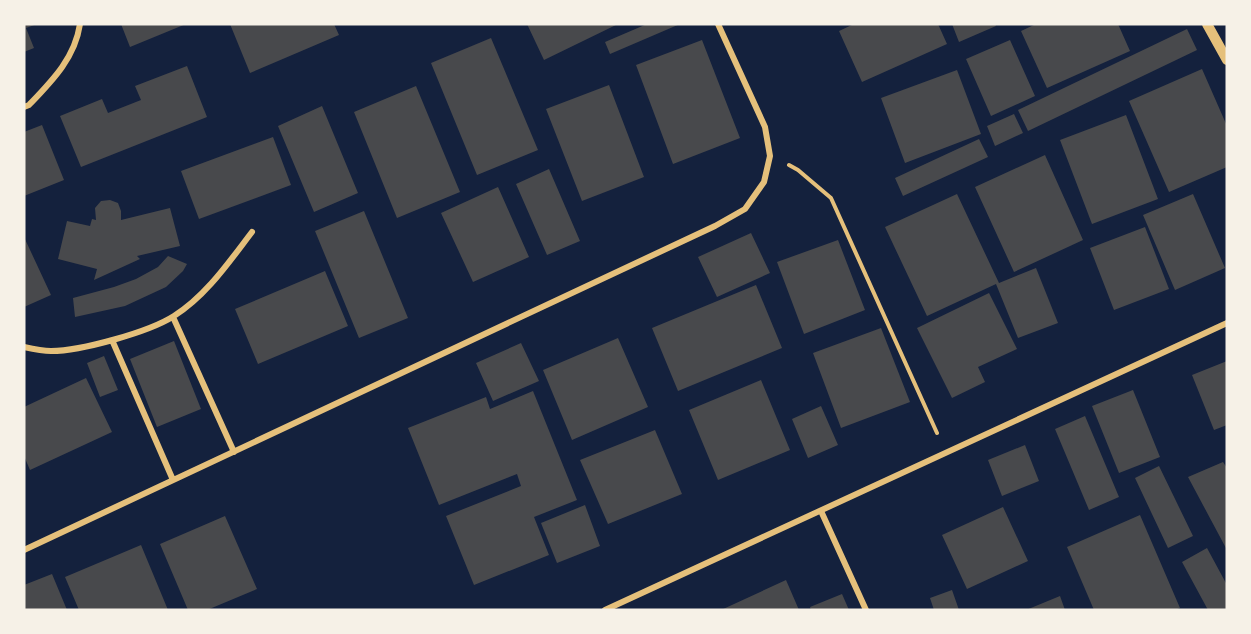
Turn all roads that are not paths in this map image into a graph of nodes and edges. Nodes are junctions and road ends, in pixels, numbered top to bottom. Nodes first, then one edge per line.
1 (80, 24) edge
2 (718, 24) edge
3 (1207, 24) edge
4 (1227, 60) edge
5 (24, 107) edge
6 (252, 232) dead end
7 (173, 317) junction
8 (1227, 323) edge
9 (112, 340) junction
10 (24, 347) edge
11 (234, 452) junction
12 (172, 480) junction
13 (821, 510) junction
14 (24, 550) edge
15 (605, 610) edge
16 (866, 610) edge

1 - 5 street
2 - 11 street
3 - 4 street
6 - 7 street
7 - 9 street
7 - 11 street
8 - 13 street
9 - 10 street
9 - 12 street
11 - 12 street
12 - 14 street
13 - 15 street
13 - 16 street

